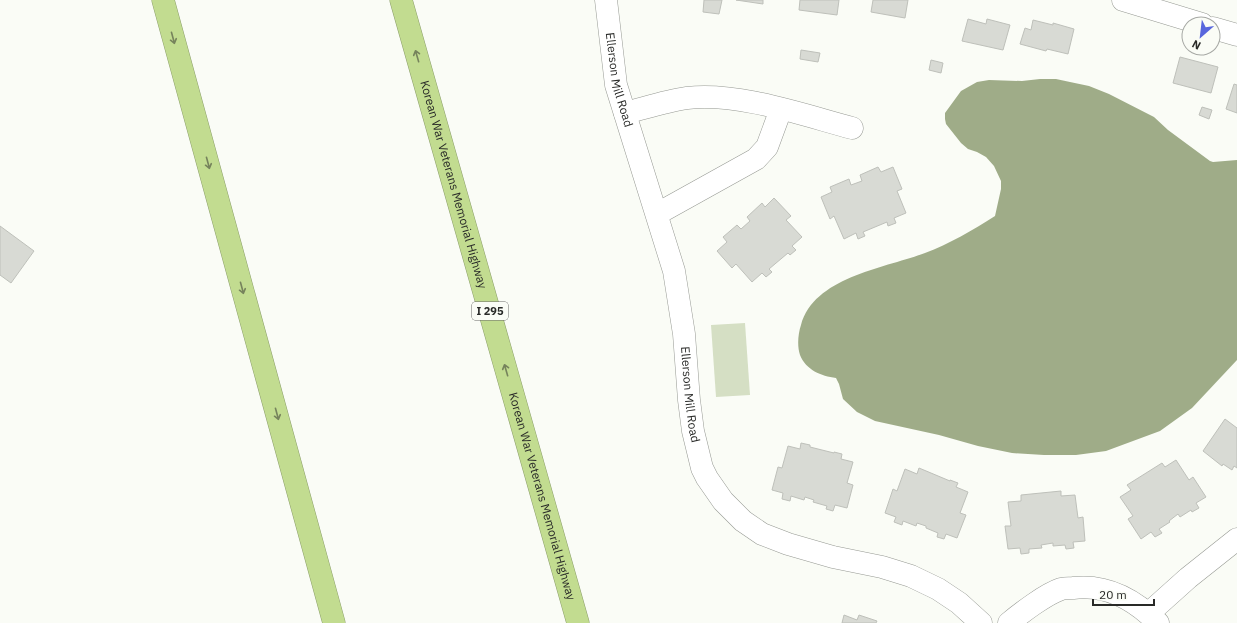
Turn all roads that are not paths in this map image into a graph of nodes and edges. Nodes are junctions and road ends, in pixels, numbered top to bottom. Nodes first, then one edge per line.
1 (163, 0) edge
2 (401, 0) edge
3 (606, 0) edge
4 (1123, 0) edge
5 (1181, 18) edge
6 (1221, 31) edge
7 (1237, 36) edge
8 (781, 109) junction
9 (625, 113) junction
10 (852, 128) dead end
11 (657, 214) junction
12 (1237, 539) edge
13 (1153, 618) edge
14 (334, 623) edge
15 (578, 623) edge
16 (981, 623) edge
17 (1009, 623) edge

1 -> 14 highway
15 -> 2 highway, Korean War Veterans Memorial Highway / I 295
3 - 9 street, Ellerson Mill Road
4 - 5 street
6 - 7 street
8 - 9 street
8 - 10 street
8 - 11 street
9 - 11 street, Ellerson Mill Road
11 - 16 street, Ellerson Mill Road
12 - 13 street
13 - 17 street

